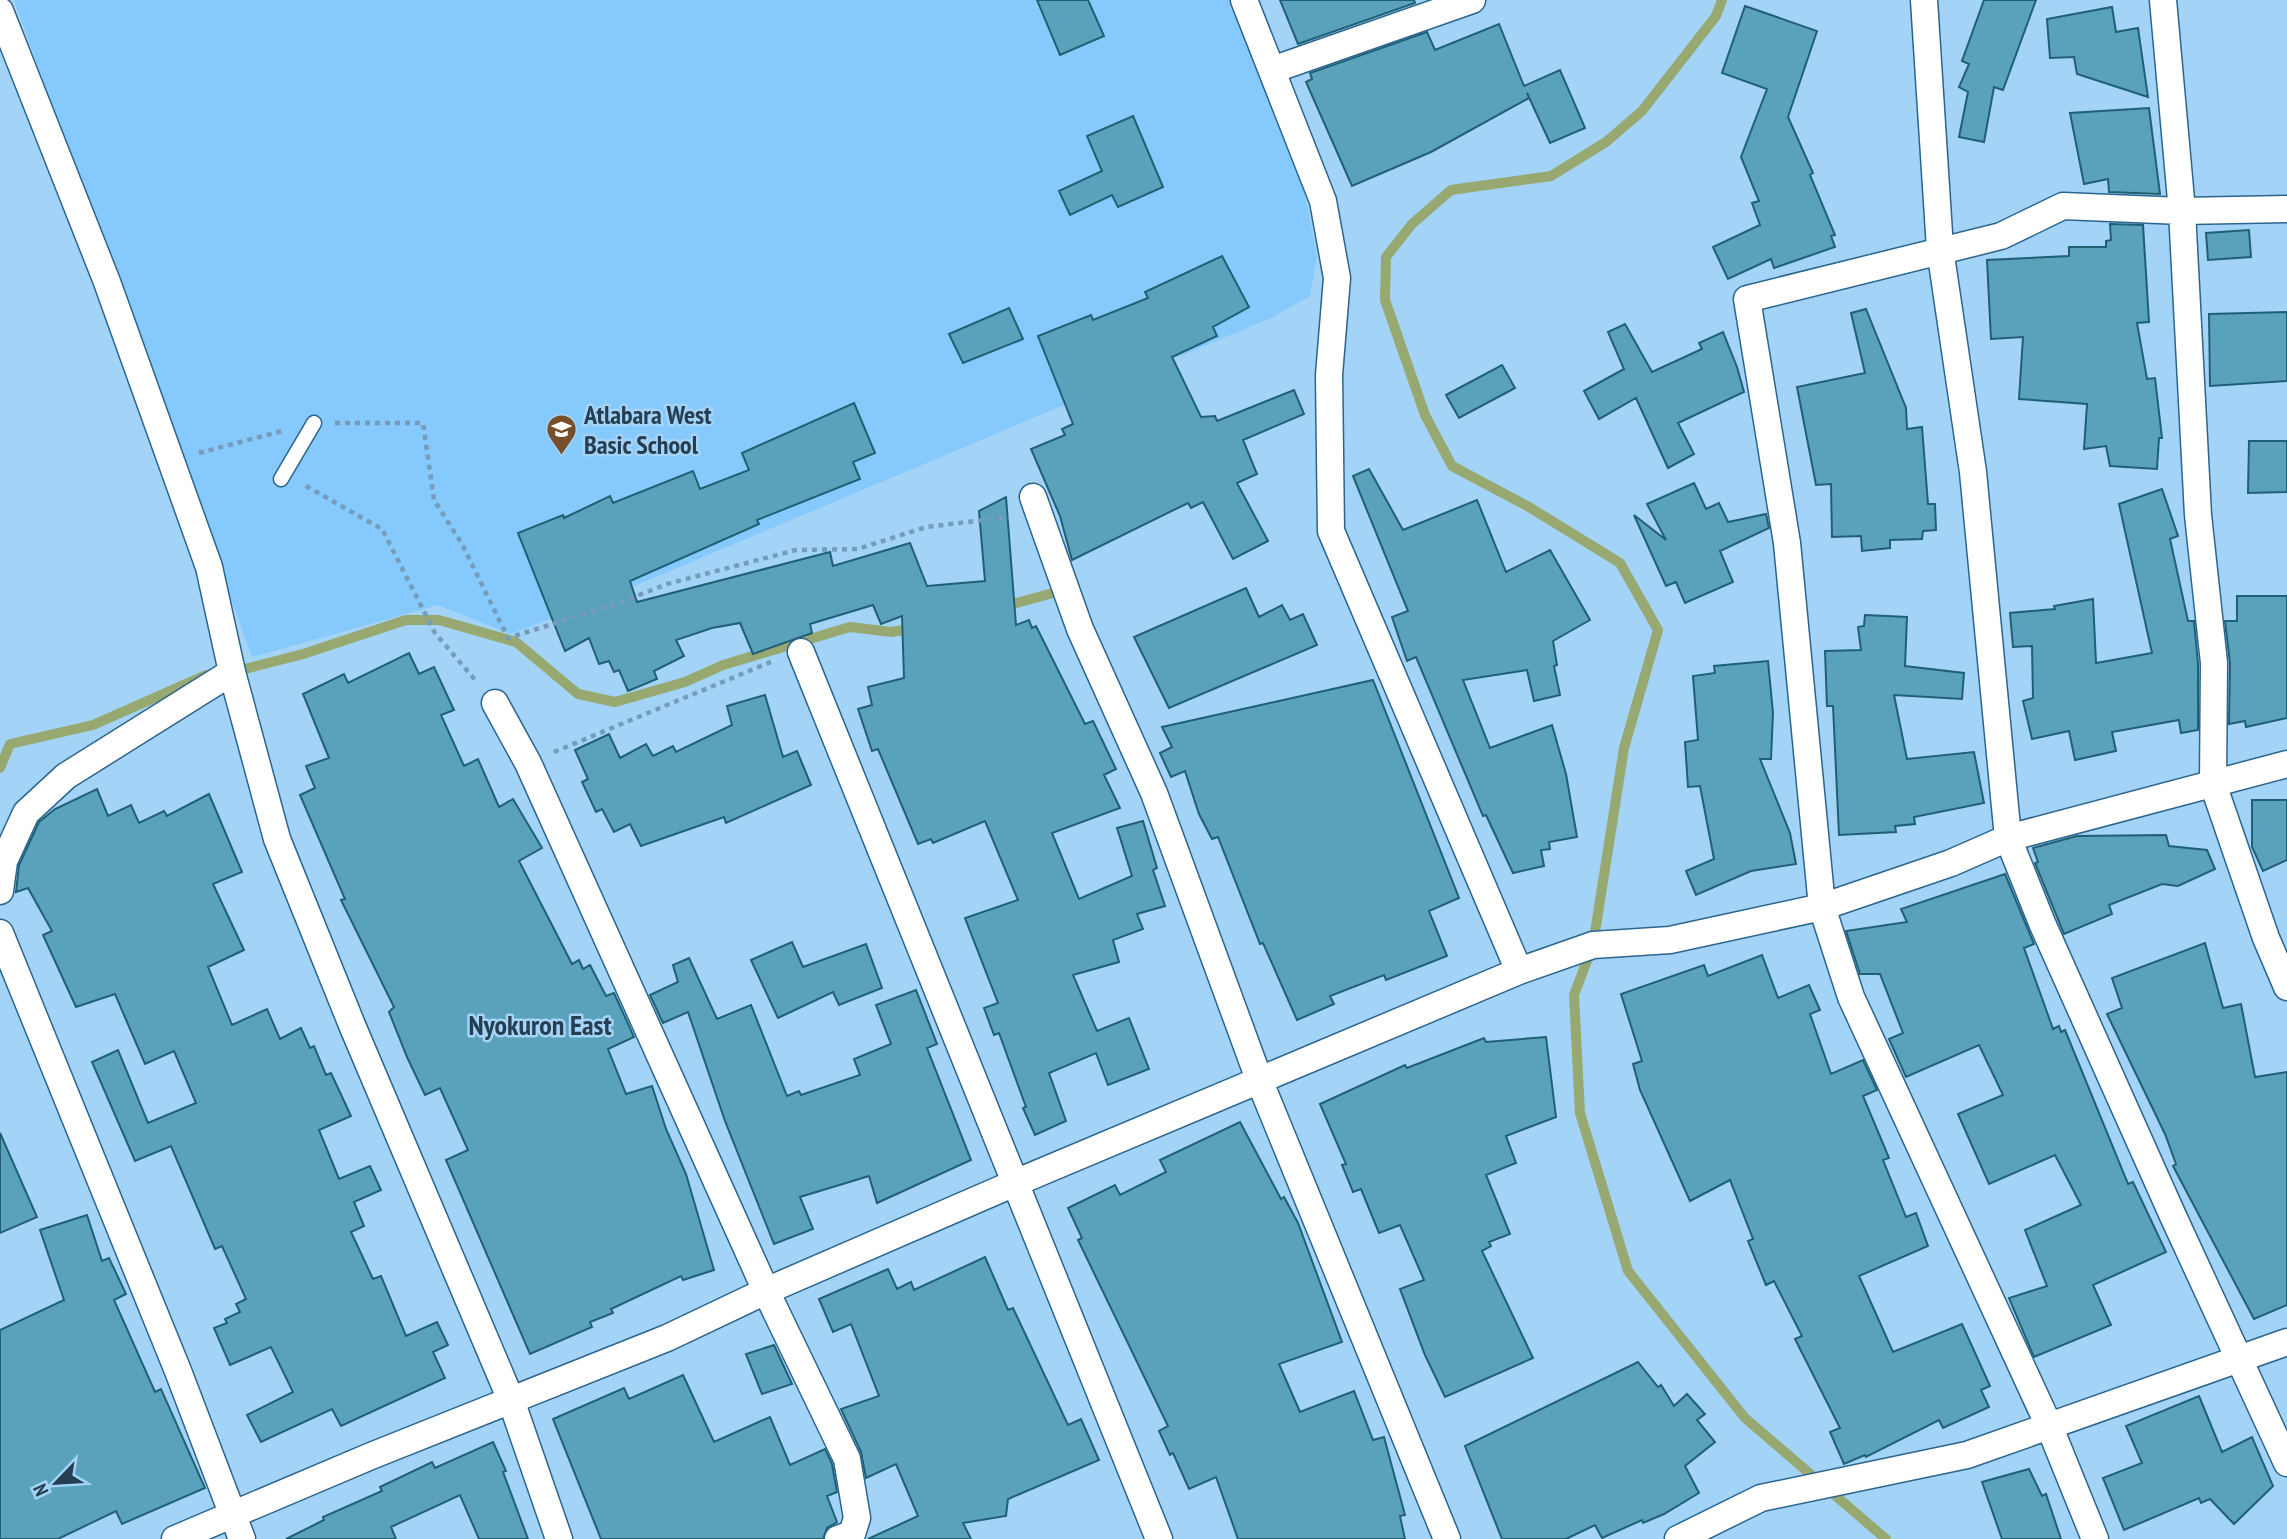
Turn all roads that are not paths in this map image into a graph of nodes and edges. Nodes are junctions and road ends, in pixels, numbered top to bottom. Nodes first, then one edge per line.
1 (1244, 0) edge
2 (1472, 0) edge
3 (1924, 0) edge
4 (2163, 0) edge
5 (0, 11) edge
6 (1272, 70) junction
7 (2287, 209) edge
8 (2182, 211) junction
9 (1940, 249) junction
10 (314, 423) road end
11 (281, 479) road end
12 (1036, 505) road end
13 (801, 652) road end
14 (232, 672) junction
15 (495, 703) road end
16 (2287, 764) edge
17 (2213, 784) junction
18 (2008, 838) junction
19 (0, 891) edge
20 (1822, 907) junction
21 (0, 933) edge
22 (1519, 971) junction
23 (2287, 987) edge
24 (1260, 1082) junction
25 (1015, 1183) junction
26 (766, 1291) junction
27 (2287, 1342) edge
28 (2238, 1359) junction
29 (511, 1400) junction
30 (2050, 1428) junction
31 (2287, 1463) edge
32 (232, 1514) junction
33 (175, 1539) edge
34 (242, 1539) edge
35 (559, 1539) edge
36 (838, 1539) edge
37 (1159, 1539) edge
38 (1447, 1539) edge
39 (1678, 1539) edge
40 (2095, 1539) edge

1 - 6 street
2 - 6 street
3 - 9 street
4 - 8 street
5 - 14 street
6 - 22 street
7 - 8 street
8 - 9 street
8 - 17 street
9 - 18 street
9 - 20 street
10 - 11 lane
12 - 24 street
13 - 25 street
14 - 19 street
14 - 29 street
15 - 26 street
16 - 17 street
17 - 18 street
17 - 23 street
18 - 20 street
18 - 28 street
20 - 22 street
20 - 30 street
21 - 32 street
22 - 24 street
24 - 25 street
24 - 38 street
25 - 26 street
25 - 37 street
26 - 29 street
26 - 36 street
27 - 28 street
28 - 30 street
28 - 31 street
29 - 32 street
29 - 35 street
30 - 39 street
30 - 40 street
32 - 33 street
32 - 34 street

